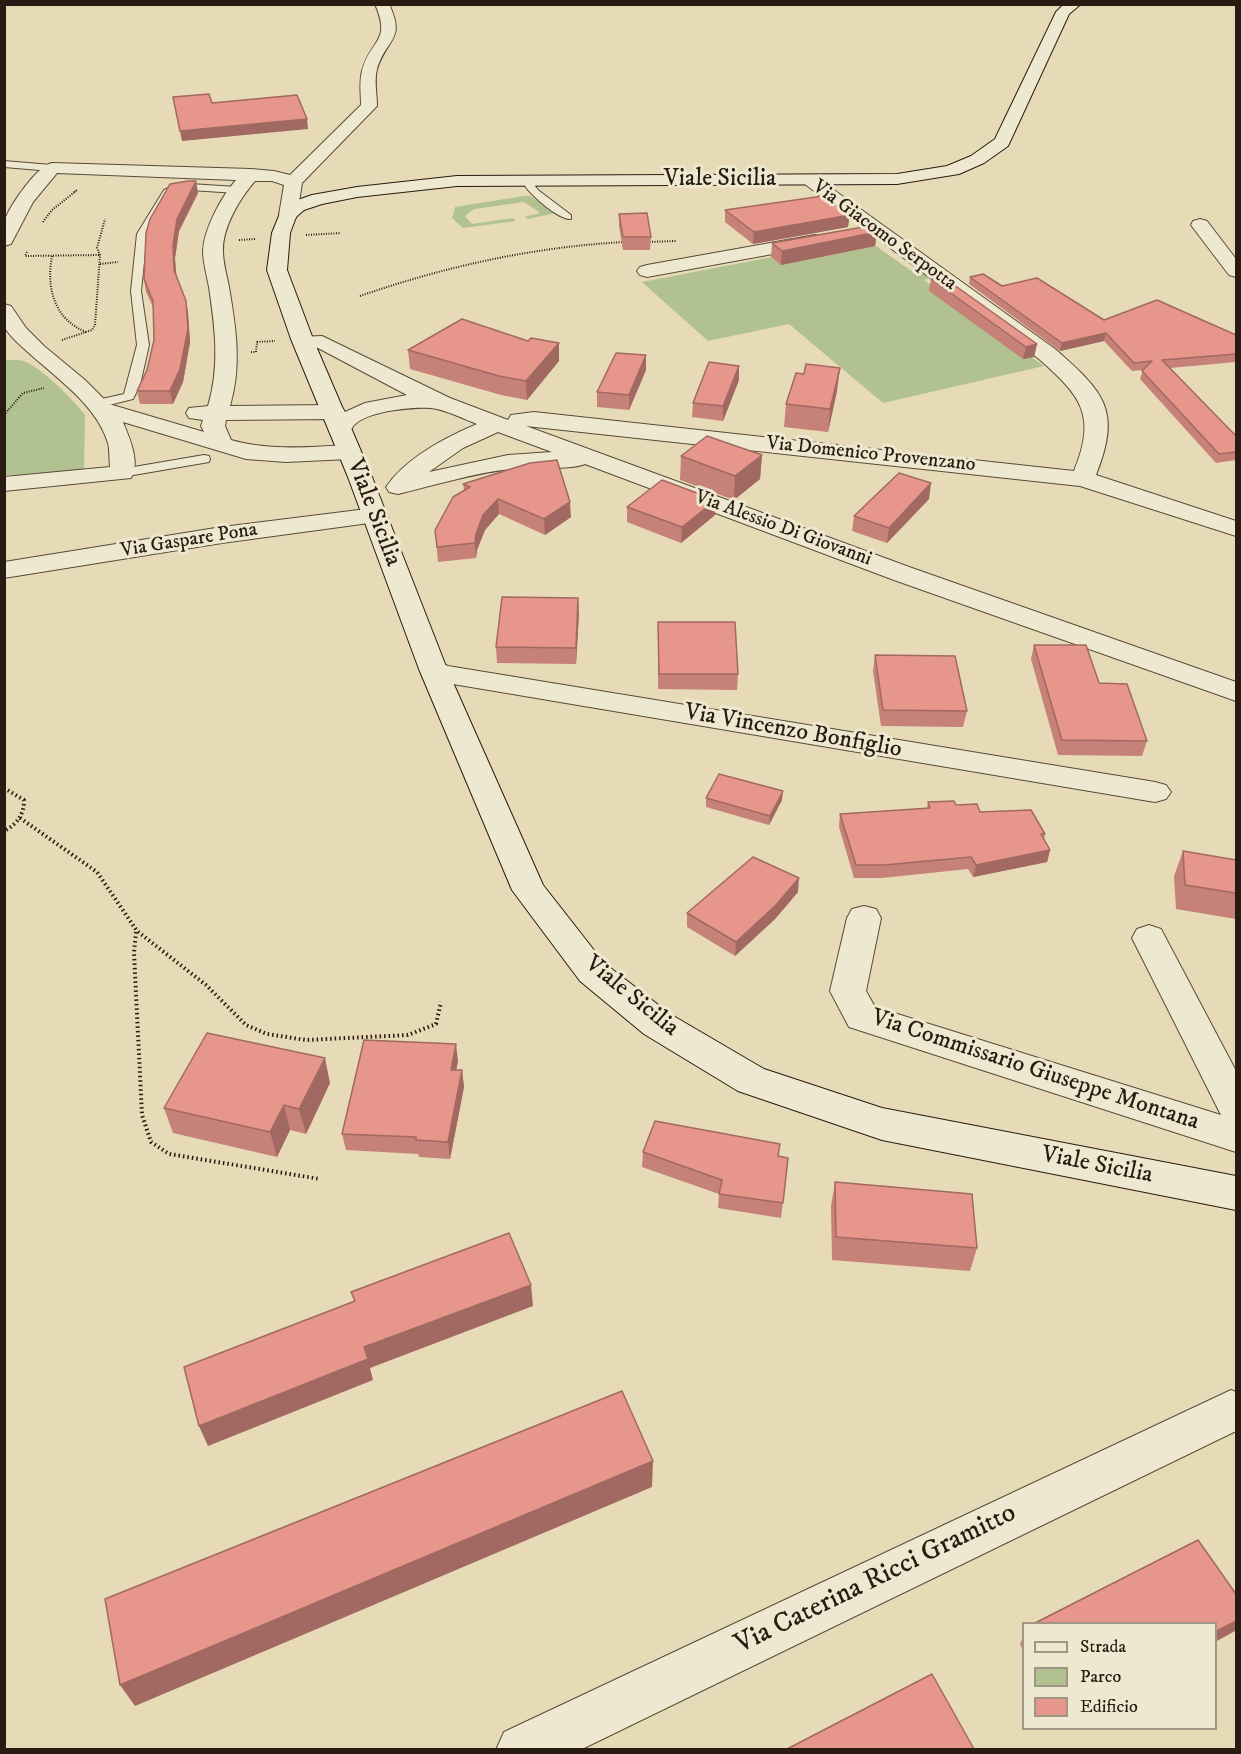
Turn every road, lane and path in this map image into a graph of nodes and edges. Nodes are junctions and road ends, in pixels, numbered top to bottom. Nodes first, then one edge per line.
1 (382, 4) edge
2 (1074, 4) edge
3 (4, 164) edge
4 (52, 168) junction
5 (251, 174) junction
6 (807, 179) junction
7 (533, 180) junction
8 (292, 182) junction
9 (85, 190) dead end
10 (237, 190) junction
11 (567, 217) dead end
12 (105, 219) dead end
13 (42, 223) dead end
14 (1200, 225) dead end
15 (283, 230) junction
16 (879, 230) junction
17 (341, 233) dead end
18 (856, 234) edge
19 (834, 238) edge
20 (4, 240) edge
21 (679, 241) dead end
22 (633, 242) edge
23 (644, 242) edge
24 (30, 245) dead end
25 (213, 250) junction
26 (100, 255) junction
27 (52, 256) junction
28 (647, 271) dead end
29 (1236, 271) edge
30 (360, 296) dead end
31 (4, 310) edge
32 (87, 332) junction
33 (303, 340) junction
34 (35, 348) junction
35 (227, 354) junction
36 (70, 380) junction
37 (442, 402) junction
38 (101, 407) junction
39 (216, 413) junction
40 (4, 415) edge
41 (495, 424) junction
42 (341, 432) junction
43 (213, 453) junction
44 (603, 462) junction
45 (122, 473) junction
46 (1083, 479) junction
47 (4, 484) edge
48 (398, 487) junction
49 (372, 508) junction
50 (1236, 529) edge
51 (4, 570) edge
52 (433, 669) junction
53 (1236, 692) edge
54 (4, 788) edge
55 (1155, 792) dead end
56 (20, 818) junction
57 (4, 831) edge
58 (864, 918) dead end
59 (136, 931) junction
60 (1149, 938) dead end
61 (441, 1002) dead end
62 (1236, 1107) edge
63 (1236, 1136) edge
64 (320, 1179) dead end
65 (1236, 1193) edge
66 (1235, 1410) edge
67 (522, 1749) edge

1 - 8 street
2 - 6 street, Viale Sicilia
3 - 4 lane
4 - 5 street
4 - 20 street
5 - 8 street
5 - 10 street
6 - 7 street, Viale Sicilia
6 - 16 street, Via Giacomo Serpotta
7 - 11 lane
7 - 15 street, Viale Sicilia
8 - 15 street
9 - 13 path
10 - 25 street
10 - 38 lane
12 - 26 path
14 - 29 street
15 - 17 path
15 - 25 path
15 - 33 street, Viale Sicilia
16 - 18 street
16 - 46 street, Via Giacomo Serpotta
19 - 28 street
21 - 23 path
22 - 30 path
24 - 27 path
25 - 35 street
26 - 27 path
26 - 32 path
27 - 32 path
31 - 34 street
32 - 34 path
33 - 35 path
33 - 37 street, Via Alessio Di Giovanni
33 - 42 street, Viale Sicilia
34 - 36 street
35 - 39 street
36 - 38 street
36 - 40 path
37 - 41 street, Via Alessio Di Giovanni
37 - 42 street
38 - 39 street
38 - 43 street
38 - 45 street
39 - 42 street
39 - 43 street
41 - 44 street, Via Alessio Di Giovanni
41 - 46 street, Via Domenico Provenzano
41 - 48 street
42 - 43 street
42 - 49 street, Viale Sicilia
43 - 45 lane
44 - 48 street
44 - 53 street, Via Alessio Di Giovanni
45 - 47 street
46 - 50 street, Via Domenico Provenzano
48 - 49 street, Via Gaspare Pona
49 - 51 street, Via Gaspare Pona
49 - 52 street, Viale Sicilia
52 - 55 street, Via Vincenzo Bonfiglio
52 - 65 street, Viale Sicilia
54 - 56 path
56 - 57 path
56 - 59 path
58 - 63 street, Via Commissario Giuseppe Montana
59 - 61 path
59 - 64 path
60 - 62 street
66 - 67 street, Via Caterina Ricci Gramitto

